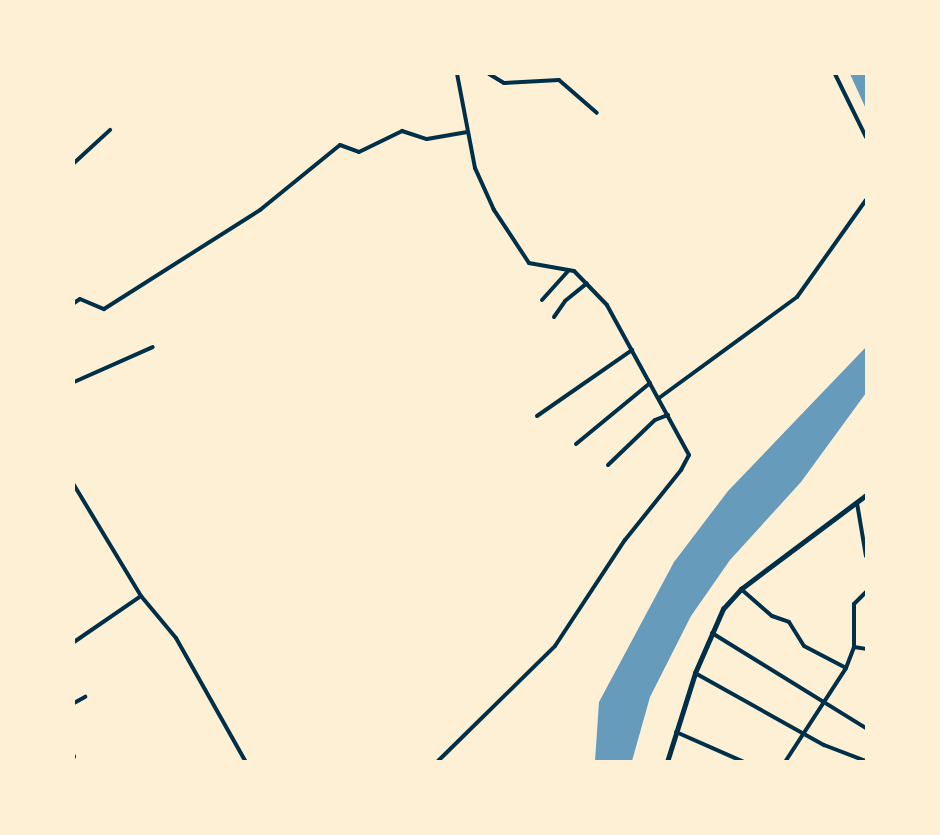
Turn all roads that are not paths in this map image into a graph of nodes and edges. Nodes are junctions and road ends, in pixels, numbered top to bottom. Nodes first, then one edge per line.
1 (457, 74) edge
2 (489, 74) edge
3 (835, 74) edge
4 (597, 112) dead end
5 (110, 130) dead end
6 (467, 132) junction
7 (867, 137) edge
8 (74, 163) edge
9 (867, 200) edge
10 (568, 270) junction
11 (587, 283) junction
12 (542, 300) dead end
13 (74, 303) edge
14 (554, 317) dead end
15 (153, 347) dead end
16 (632, 350) junction
17 (74, 382) edge
18 (650, 383) junction
19 (659, 398) junction
20 (537, 416) dead end
21 (668, 416) junction
22 (576, 444) dead end
23 (608, 465) dead end
24 (74, 485) edge
25 (867, 495) edge
26 (857, 503) junction
27 (867, 556) edge
28 (741, 590) junction
29 (867, 592) edge
30 (141, 596) junction
31 (711, 632) junction
32 (74, 642) edge
33 (854, 647) junction
34 (867, 649) edge
35 (846, 668) junction
36 (695, 674) junction
37 (85, 697) dead end
38 (824, 701) junction
39 (74, 703) edge
40 (867, 728) edge
41 (675, 732) junction
42 (806, 734) junction
43 (867, 761) edge
44 (246, 762) edge
45 (437, 762) edge
46 (667, 762) edge
47 (744, 762) edge
48 (785, 762) edge

1 - 6 street
2 - 4 street
3 - 7 street
5 - 8 street
6 - 10 street
6 - 13 street
9 - 19 street
10 - 11 street
10 - 12 street
11 - 14 street
11 - 16 street
15 - 17 street
16 - 18 street
16 - 20 street
18 - 19 street
18 - 22 street
19 - 21 street
21 - 23 street
21 - 45 street
24 - 30 street
25 - 26 street
26 - 27 street
26 - 28 street
28 - 31 street
28 - 35 street
29 - 33 street
30 - 32 street
30 - 44 street
31 - 36 street
31 - 38 street
33 - 34 street
33 - 35 street
35 - 38 street
36 - 41 street
36 - 42 street
37 - 39 street
38 - 40 street
38 - 42 street
41 - 46 street
41 - 47 street
42 - 43 street
42 - 48 street

